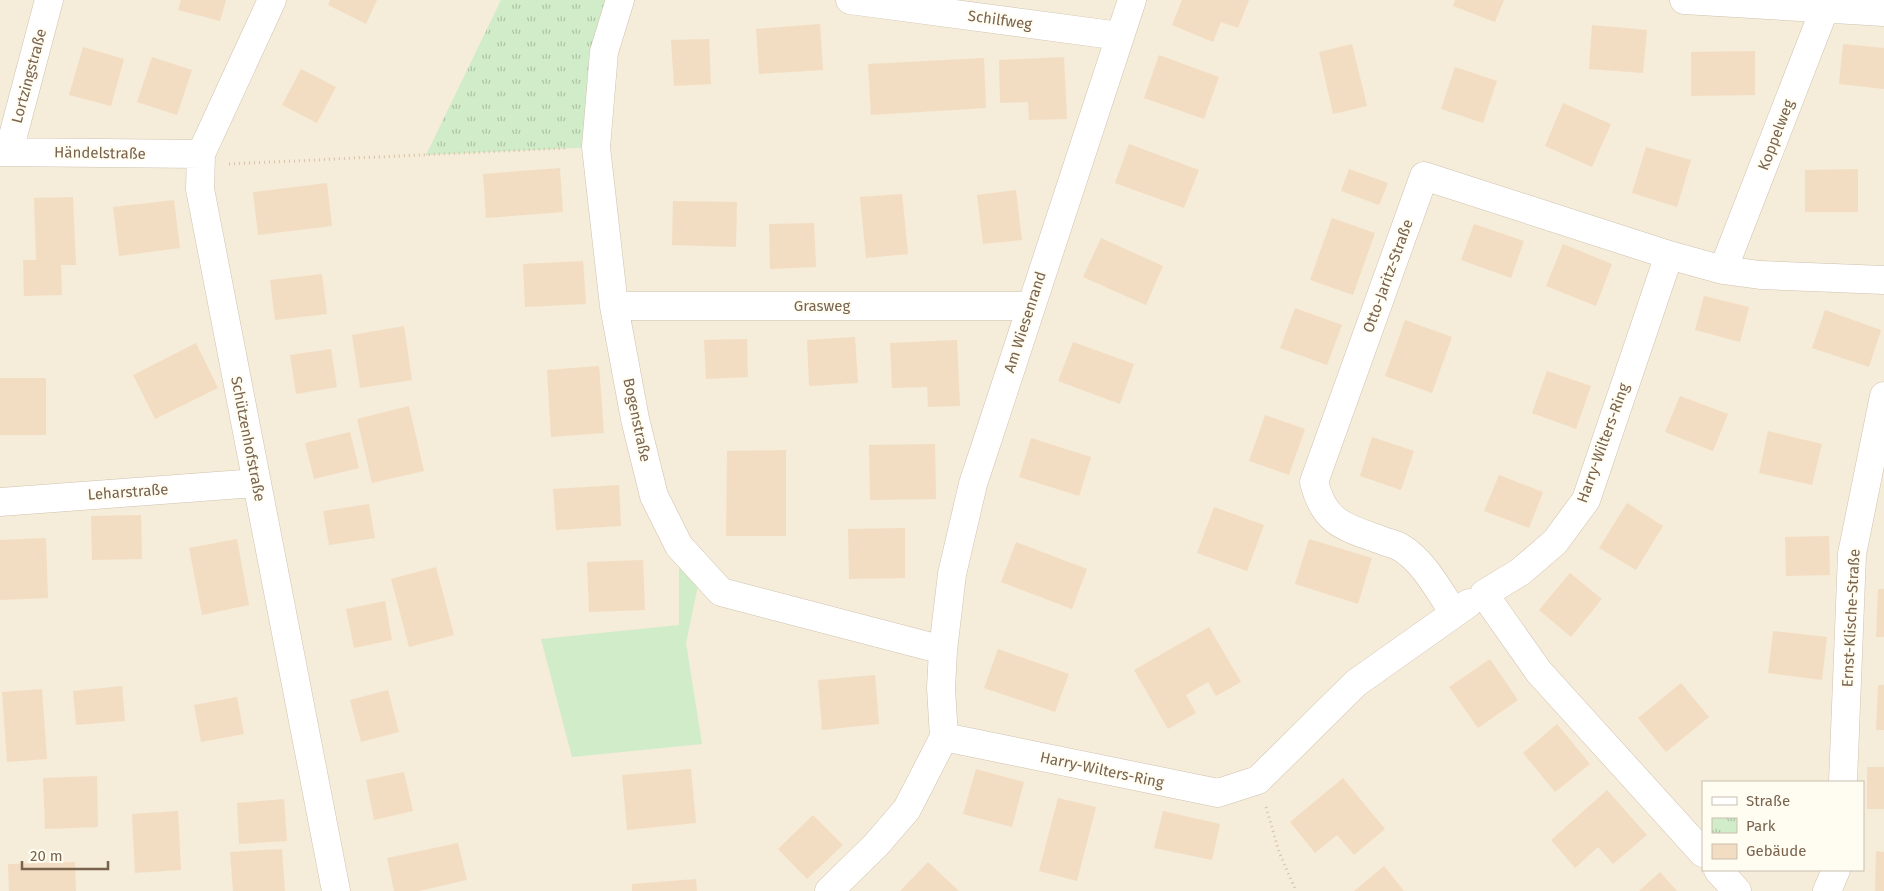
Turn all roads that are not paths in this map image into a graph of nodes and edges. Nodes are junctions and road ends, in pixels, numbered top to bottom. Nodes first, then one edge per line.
1 (49, 0) edge
2 (272, 0) edge
3 (620, 0) edge
4 (850, 0) edge
5 (1132, 0) edge
6 (1684, 0) edge
7 (1827, 4) edge
8 (1884, 12) edge
9 (1120, 36) junction
10 (4, 152) edge
11 (200, 160) junction
12 (1668, 255) junction
13 (1723, 270) junction
14 (1884, 280) edge
15 (614, 306) junction
16 (1030, 306) junction
17 (1884, 396) edge
18 (257, 483) junction
19 (0, 502) edge
20 (1484, 594) junction
21 (1454, 613) junction
22 (943, 650) junction
23 (944, 737) junction
24 (1843, 781) edge
25 (1702, 852) edge
26 (1719, 871) edge
27 (1836, 871) edge
28 (336, 891) edge
29 (829, 891) edge
30 (1737, 891) edge
31 (1827, 891) edge

1 - 10 street, Lortzingstraße
2 - 11 street, Schützenhofstraße
3 - 15 street, Bogenstraße
4 - 9 street, Schilfweg
5 - 9 street, Am Wiesenrand
6 - 7 street
7 - 8 street
7 - 13 street, Koppelweg
9 - 16 street, Am Wiesenrand
10 - 11 street, Händelstraße
11 - 18 street, Schützenhofstraße
12 - 13 street, Otto-Jaritz-Straße
12 - 20 street, Harry-Wilters-Ring
12 - 21 street, Otto-Jaritz-Straße
13 - 14 street
15 - 16 street, Grasweg
15 - 22 street, Bogenstraße
16 - 22 street, Am Wiesenrand
17 - 24 street, Ernst-Klische-Straße
18 - 19 street, Leharstraße
18 - 28 street, Schützenhofstraße
20 - 21 street, Harry-Wilters-Ring
20 - 25 street
21 - 23 street, Harry-Wilters-Ring
22 - 23 street
23 - 29 street
26 - 30 street
27 - 31 street

